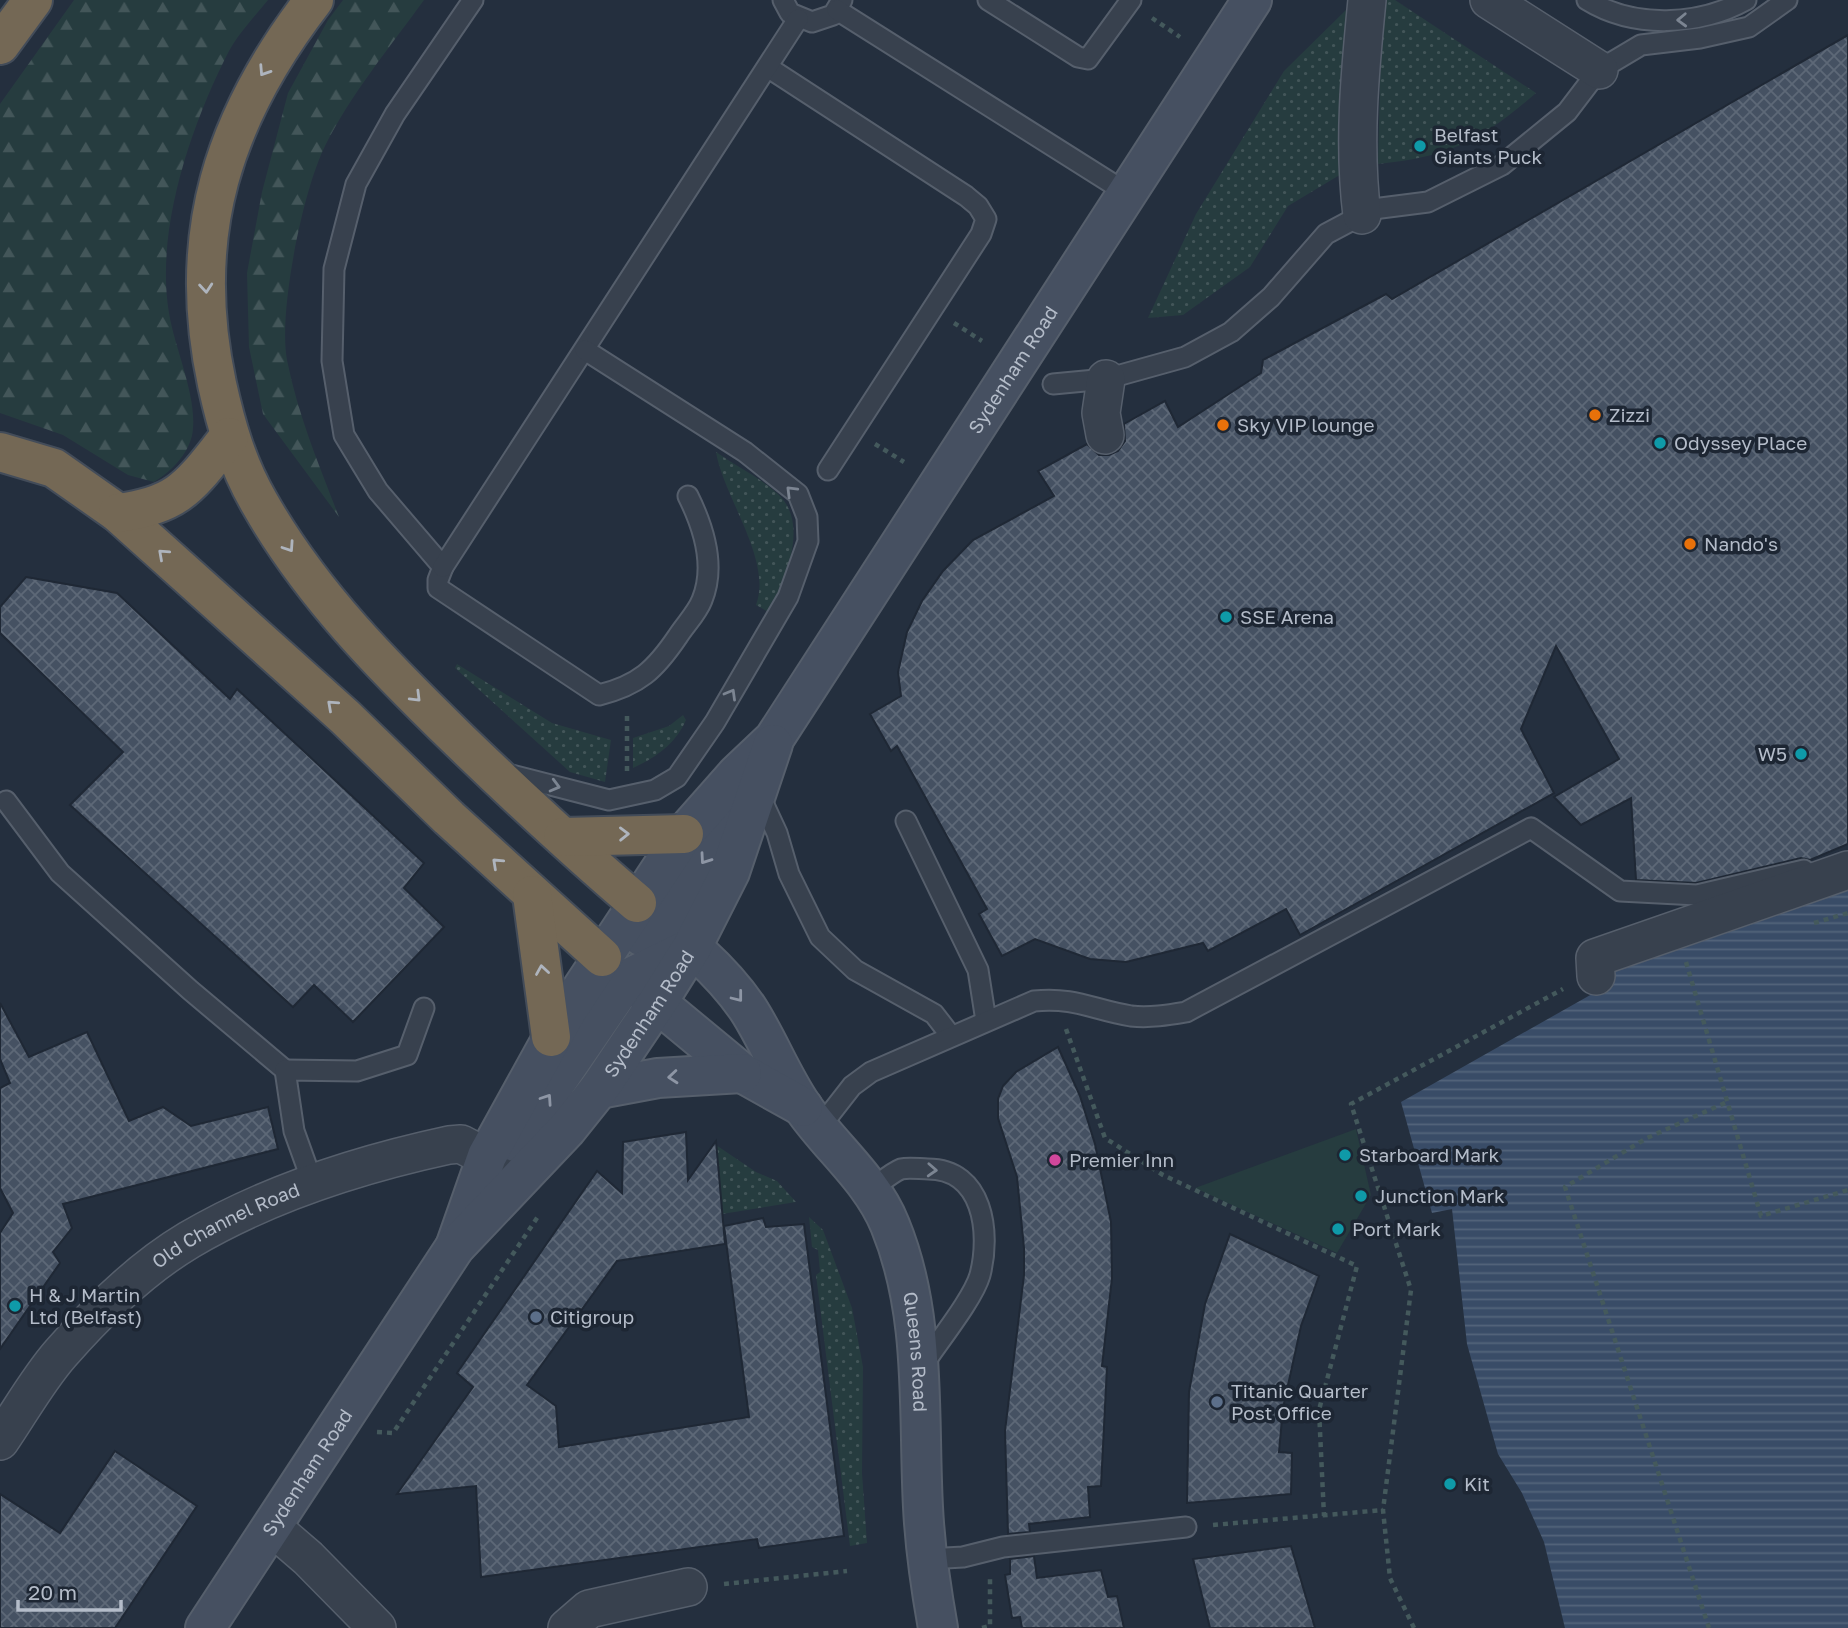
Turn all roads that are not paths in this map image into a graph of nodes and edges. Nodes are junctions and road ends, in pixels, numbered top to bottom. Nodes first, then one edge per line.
1 (473, 0) edge
2 (783, 0) edge
3 (988, 0) edge
4 (1252, 0) edge
5 (1367, 0) edge
6 (1489, 0) edge
7 (1587, 0) edge
8 (1746, 0) edge
9 (1787, 0) edge
10 (1130, 1) edge
11 (29, 4) edge
12 (840, 5) edge
13 (308, 8) edge
14 (798, 19) junction
15 (0, 45) edge
16 (769, 68) junction
17 (1599, 70) junction
18 (1127, 193) junction
19 (1362, 215) junction
20 (585, 350) junction
21 (1106, 379) junction
22 (1053, 383) dead end
23 (1105, 435) dead end
24 (229, 438) junction
25 (0, 452) edge
26 (828, 470) dead end
27 (688, 496) dead end
28 (118, 513) junction
29 (443, 567) junction
30 (489, 769) junction
31 (749, 792) junction
32 (6, 801) dead end
33 (906, 821) dead end
34 (684, 834) junction
35 (563, 836) junction
36 (1848, 856) edge
37 (1848, 870) edge
38 (532, 895) junction
39 (665, 925) junction
40 (615, 968) junction
41 (1596, 976) road end
42 (657, 1003) junction
43 (424, 1008) dead end
44 (986, 1021) junction
45 (951, 1036) junction
46 (551, 1037) junction
47 (285, 1070) junction
48 (742, 1073) junction
49 (599, 1090) junction
50 (811, 1117) junction
51 (495, 1171) junction
52 (313, 1184) junction
53 (870, 1190) junction
54 (455, 1247) junction
55 (921, 1368) junction
56 (0, 1441) edge
57 (272, 1527) junction
58 (1186, 1527) road end
59 (928, 1559) junction
60 (688, 1587) road end
61 (205, 1628) edge
62 (377, 1628) edge
63 (567, 1628) edge
64 (938, 1628) edge

1 - 29 lane
2 - 14 lane
3 - 10 lane
4 - 18 street, Sydenham Road
5 - 19 street
6 - 17 street
8 -> 7 lane
9 - 17 lane
11 - 15 highway
12 - 14 lane
12 - 18 lane
13 -> 24 highway
14 - 16 lane
16 - 20 lane
16 - 26 lane
17 - 19 lane
18 - 31 street, Sydenham Road
19 - 21 lane
20 - 29 lane
30 -> 20 lane
21 - 22 lane
21 - 23 street
24 - 28 highway
24 -> 30 highway
25 - 28 highway
27 - 29 lane
38 -> 28 highway
30 - 35 highway
31 - 34 street, Sydenham Road
31 -> 39 street
31 - 45 lane
32 - 47 lane
33 - 44 lane
35 -> 34 highway
34 - 39 street, Sydenham Road
35 - 39 highway
36 - 44 lane
37 - 41 street
38 - 40 highway
46 -> 38 highway
39 - 40 street, Sydenham Road
39 - 40 street
39 - 42 street, Sydenham Road
39 -> 50 street, Queens Road
40 - 42 street, Queens Road
40 - 46 street, Sydenham Road
51 -> 40 street
42 - 48 street, Queens Road
42 - 49 street, Sydenham Road
43 - 47 lane
44 - 45 lane
45 - 50 lane
46 - 51 street, Sydenham Road
47 - 52 lane
48 -> 49 street
48 - 50 street, Queens Road
49 - 51 street, Sydenham Road
50 - 53 street, Queens Road
51 - 52 street, Old Channel Road
51 - 54 street, Sydenham Road
51 - 54 street, Sydenham Road
52 - 56 street, Old Channel Road
53 - 55 street, Queens Road
53 -> 55 lane
54 - 57 street, Sydenham Road
55 - 59 street, Queens Road
57 - 61 street, Sydenham Road
57 - 62 street
58 - 59 lane
59 - 64 street, Queens Road
60 - 63 street

